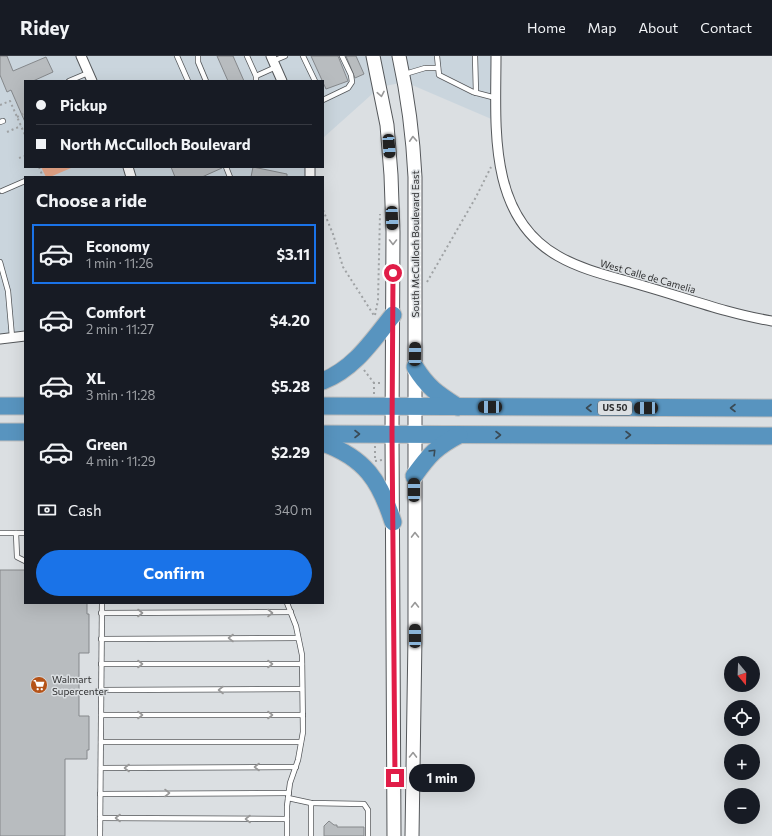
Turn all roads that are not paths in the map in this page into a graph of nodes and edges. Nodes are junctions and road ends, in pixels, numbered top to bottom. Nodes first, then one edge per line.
1 (81, 56) edge
2 (177, 56) edge
3 (198, 56) edge
4 (247, 56) edge
5 (285, 56) edge
6 (303, 56) edge
7 (342, 56) edge
8 (373, 56) edge
9 (399, 56) edge
10 (437, 56) edge
11 (475, 56) edge
12 (496, 56) edge
13 (273, 61) edge
14 (438, 68) junction
15 (403, 74) junction
16 (90, 77) edge
17 (256, 78) edge
18 (74, 80) edge
19 (188, 80) edge
20 (206, 80) edge
21 (282, 80) edge
22 (314, 80) edge
23 (476, 93) junction
24 (496, 98) junction
25 (324, 100) edge
26 (24, 181) edge
27 (2, 191) dead end
28 (0, 262) edge
29 (393, 315) junction
30 (772, 321) edge
31 (24, 336) edge
32 (12, 337) junction
33 (0, 339) edge
34 (415, 367) junction
35 (324, 380) edge
36 (0, 406) edge
37 (24, 406) edge
38 (324, 406) edge
39 (393, 406) junction
40 (415, 407) junction
41 (458, 407) junction
42 (772, 408) edge
43 (0, 432) edge
44 (24, 432) edge
45 (324, 434) edge
46 (392, 434) junction
47 (414, 434) junction
48 (459, 435) junction
49 (772, 436) edge
50 (324, 443) edge
51 (414, 476) junction
52 (393, 522) junction
53 (0, 533) edge
54 (16, 533) junction
55 (24, 533) edge
56 (24, 560) edge
57 (102, 604) edge
58 (287, 604) edge
59 (290, 612) junction
60 (102, 614) junction
61 (298, 638) junction
62 (101, 639) junction
63 (101, 664) junction
64 (302, 664) junction
65 (302, 689) junction
66 (101, 690) junction
67 (101, 715) junction
68 (302, 715) junction
69 (101, 742) junction
70 (301, 742) junction
71 (296, 767) junction
72 (100, 768) junction
73 (100, 794) junction
74 (289, 796) junction
75 (311, 803) junction
76 (100, 818) junction
77 (287, 819) junction
78 (100, 836) edge
79 (287, 836) edge
80 (311, 836) edge
81 (368, 836) edge
82 (394, 836) edge
83 (412, 836) edge

1 - 16 street
2 - 19 lane
3 - 20 lane
4 - 17 lane
5 - 13 lane
6 - 22 lane
7 - 25 lane
8 -> 29 street
9 - 15 street, South McCulloch Boulevard East
10 - 14 lane
11 - 23 lane
12 - 24 street, West Calle de Camelia
13 - 17 lane
13 - 21 street
14 - 15 lane
14 - 23 lane
34 -> 15 street, South McCulloch Boulevard East
16 - 18 lane
23 - 24 lane
24 - 30 street, West Calle de Camelia
26 - 27 lane
28 - 32 lane
29 - 35 highway
29 - 39 street
31 - 32 street
32 - 33 street
34 - 40 street, South McCulloch Boulevard East
34 - 41 highway
36 - 37 highway
38 - 39 highway, US 50
39 - 40 highway, US 50
39 - 46 street
40 - 41 highway, US 50
40 - 47 street, South McCulloch Boulevard East
42 -> 41 highway, US 50
43 - 44 highway
45 -> 46 highway
46 - 47 highway
46 - 52 street
47 - 48 highway
47 - 51 street, South McCulloch Boulevard East
48 -> 49 highway
51 -> 48 highway
50 - 52 highway
83 -> 51 street, South McCulloch Boulevard East
52 - 82 street
53 - 54 lane
54 - 55 lane
54 - 56 lane
57 - 60 lane
58 - 59 lane
60 -> 59 lane
59 - 61 lane
60 - 62 lane
61 -> 62 lane
61 - 64 lane
62 - 63 lane
63 -> 64 lane
63 - 66 lane
64 - 65 lane
65 -> 66 lane
65 - 68 lane
66 - 67 lane
67 -> 68 lane
67 - 69 lane
68 - 70 lane
69 - 70 lane
69 - 72 lane
70 - 71 lane
71 -> 72 lane
71 - 74 lane
72 - 73 lane
73 -> 74 lane
73 - 76 lane
74 - 75 lane
74 - 77 lane
75 - 80 lane
75 - 81 lane
77 -> 76 lane
76 - 78 lane
77 - 79 lane

